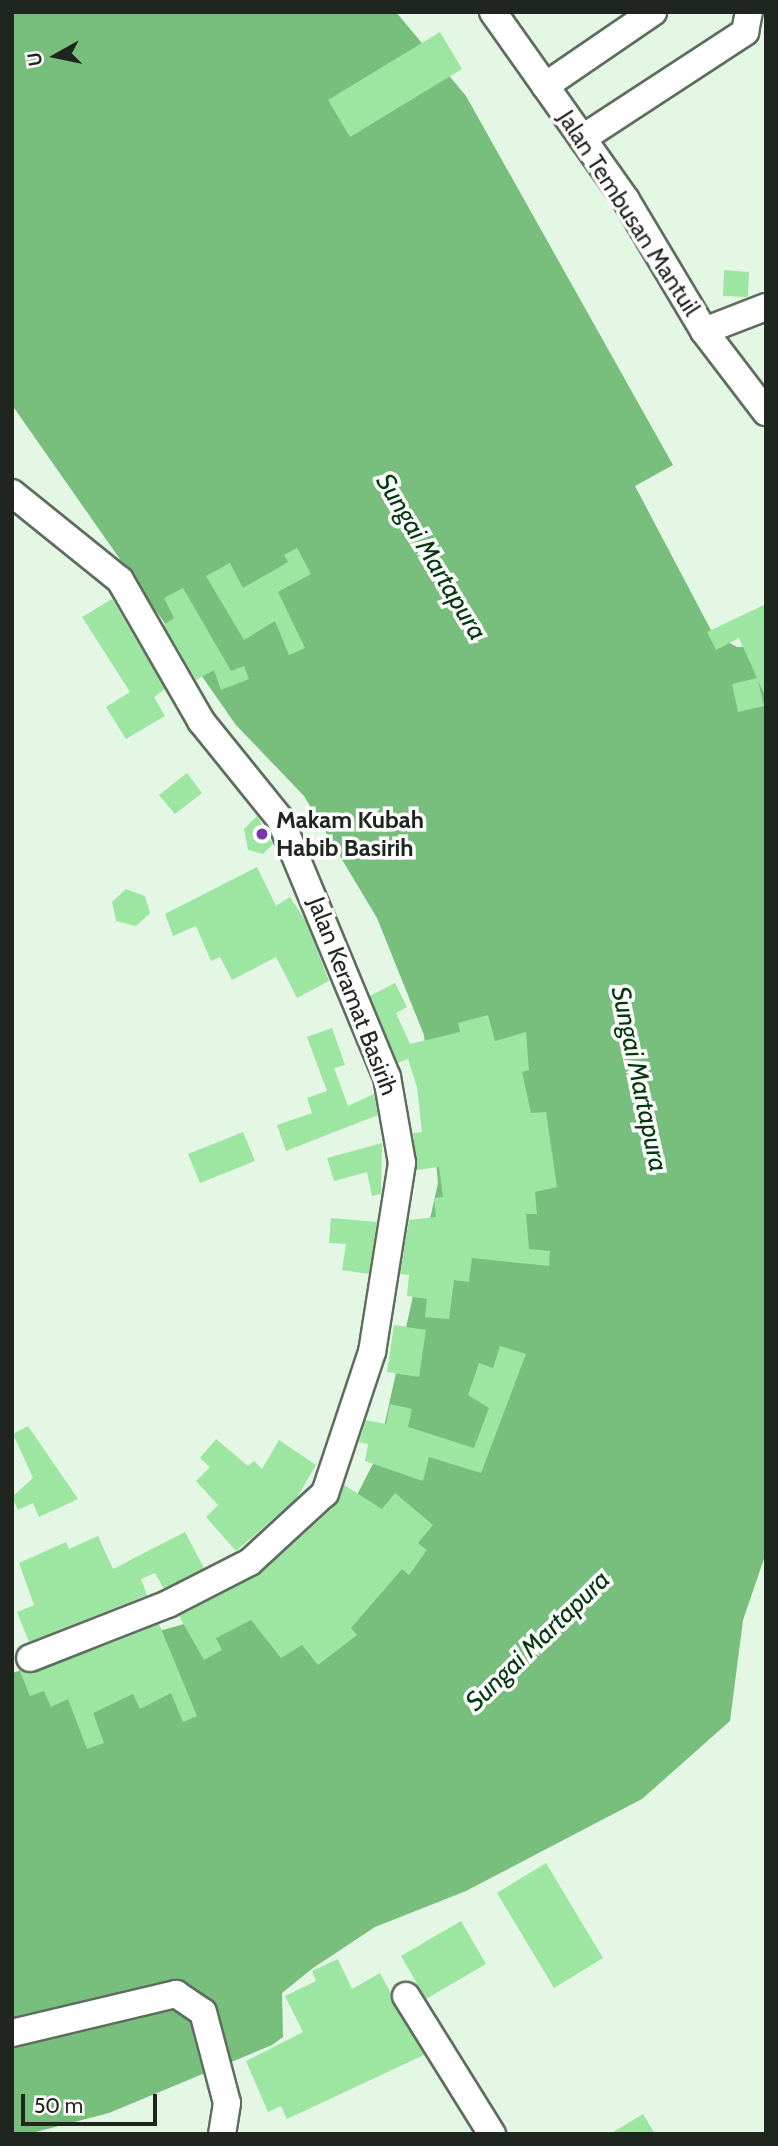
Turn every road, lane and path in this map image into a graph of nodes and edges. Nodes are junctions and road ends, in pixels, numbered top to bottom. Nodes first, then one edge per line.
1 (493, 12) edge
2 (653, 12) edge
3 (749, 12) edge
4 (545, 86) junction
5 (583, 138) junction
6 (766, 307) edge
7 (704, 331) junction
8 (766, 412) edge
9 (15, 501) edge
10 (30, 1658) dead end
11 (406, 1996) dead end
12 (12, 2033) edge
13 (220, 2133) edge
14 (492, 2134) edge

1 - 4 street, Jalan Tembusan Mantuil
2 - 4 street
3 - 5 street
4 - 5 street, Jalan Tembusan Mantuil
5 - 7 street, Jalan Tembusan Mantuil
6 - 7 street
7 - 8 street, Jalan Tembusan Mantuil
9 - 10 street, Jalan Keramat Basirih
11 - 14 street
12 - 13 street

